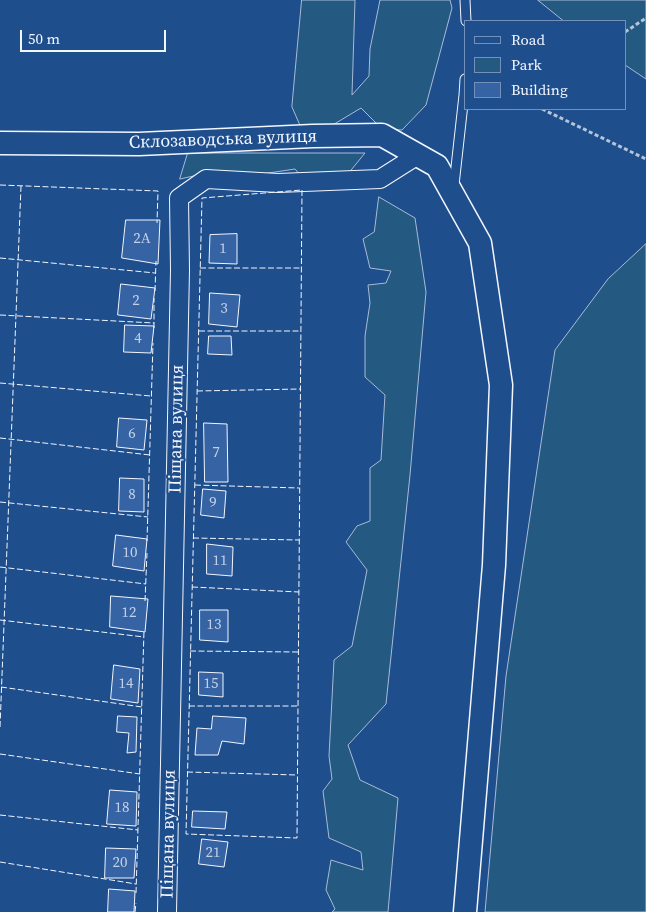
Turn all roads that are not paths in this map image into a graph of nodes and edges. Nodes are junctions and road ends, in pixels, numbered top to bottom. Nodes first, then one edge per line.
1 (465, 0) edge
2 (466, 20) edge
3 (463, 104) edge
4 (0, 143) edge
5 (418, 155) junction
6 (453, 194) junction
7 (167, 912) edge
8 (465, 912) edge

1 - 2 lane
3 - 6 lane
4 - 5 street, Склозаводська вулиця
5 - 6 street, Склозаводська вулиця
5 - 7 street, Піщана вулиця
6 - 8 street

